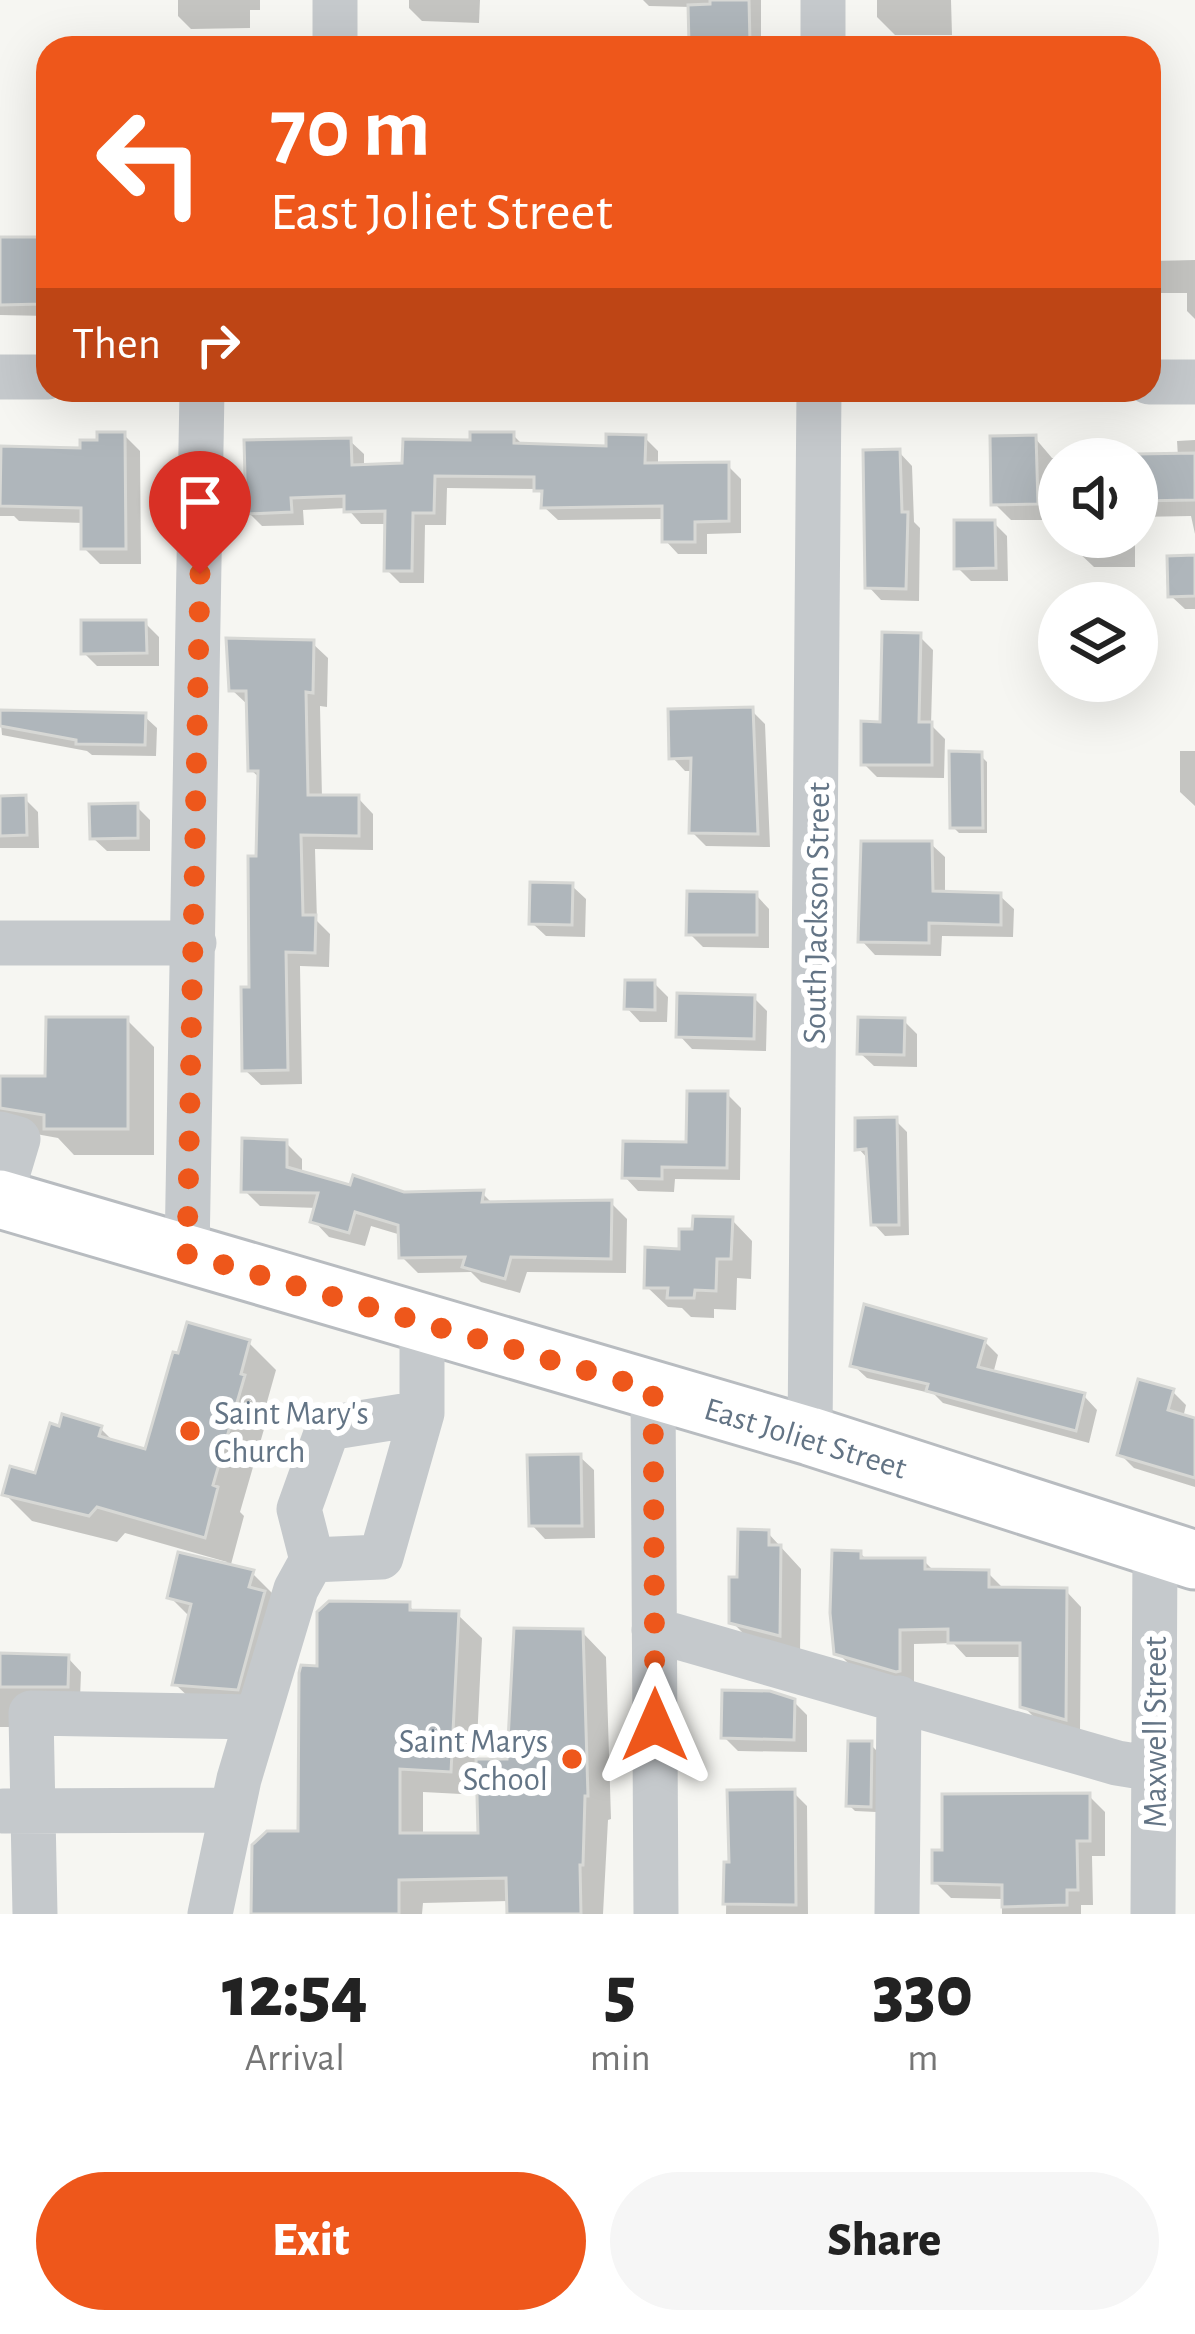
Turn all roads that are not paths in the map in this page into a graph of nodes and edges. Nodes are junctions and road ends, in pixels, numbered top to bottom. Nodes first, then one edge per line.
1 (335, 0) edge
2 (823, 0) edge
3 (334, 36) edge
4 (823, 36) edge
5 (0, 377) edge
6 (36, 377) edge
7 (1161, 382) edge
8 (1195, 382) edge
9 (202, 402) edge
10 (820, 402) edge
11 (194, 943) junction
12 (0, 944) edge
13 (9, 1137) edge
14 (0, 1199) edge
15 (187, 1254) junction
16 (422, 1323) junction
17 (653, 1390) junction
18 (422, 1413) junction
19 (809, 1436) junction
20 (1175, 1555) edge
21 (312, 1560) junction
22 (654, 1630) junction
23 (899, 1698) junction
24 (257, 1718) junction
25 (1154, 1769) junction
26 (232, 1810) junction
27 (15, 1811) edge
28 (34, 1914) edge
29 (209, 1914) edge
30 (656, 1914) edge
31 (897, 1914) edge
32 (1153, 1914) edge

1 - 3 street
2 - 4 street
5 - 6 street
7 - 8 street
9 - 11 street
10 - 19 street, South Jackson Street
11 - 12 street
11 - 15 street
13 - 14 street
14 - 15 main road, East Joliet Street
15 - 16 main road, East Joliet Street
16 - 17 main road, East Joliet Street
16 - 18 street
17 - 19 main road, East Joliet Street
17 - 22 street
18 - 21 street
18 - 21 street
19 - 20 main road, East Joliet Street
20 - 25 street, Maxwell Street
21 - 24 street
22 - 23 street
22 - 30 street
23 - 25 street
23 - 31 street
24 - 26 street
24 - 27 street
25 - 32 street, Maxwell Street
26 - 27 street
26 - 29 street
27 - 28 street

